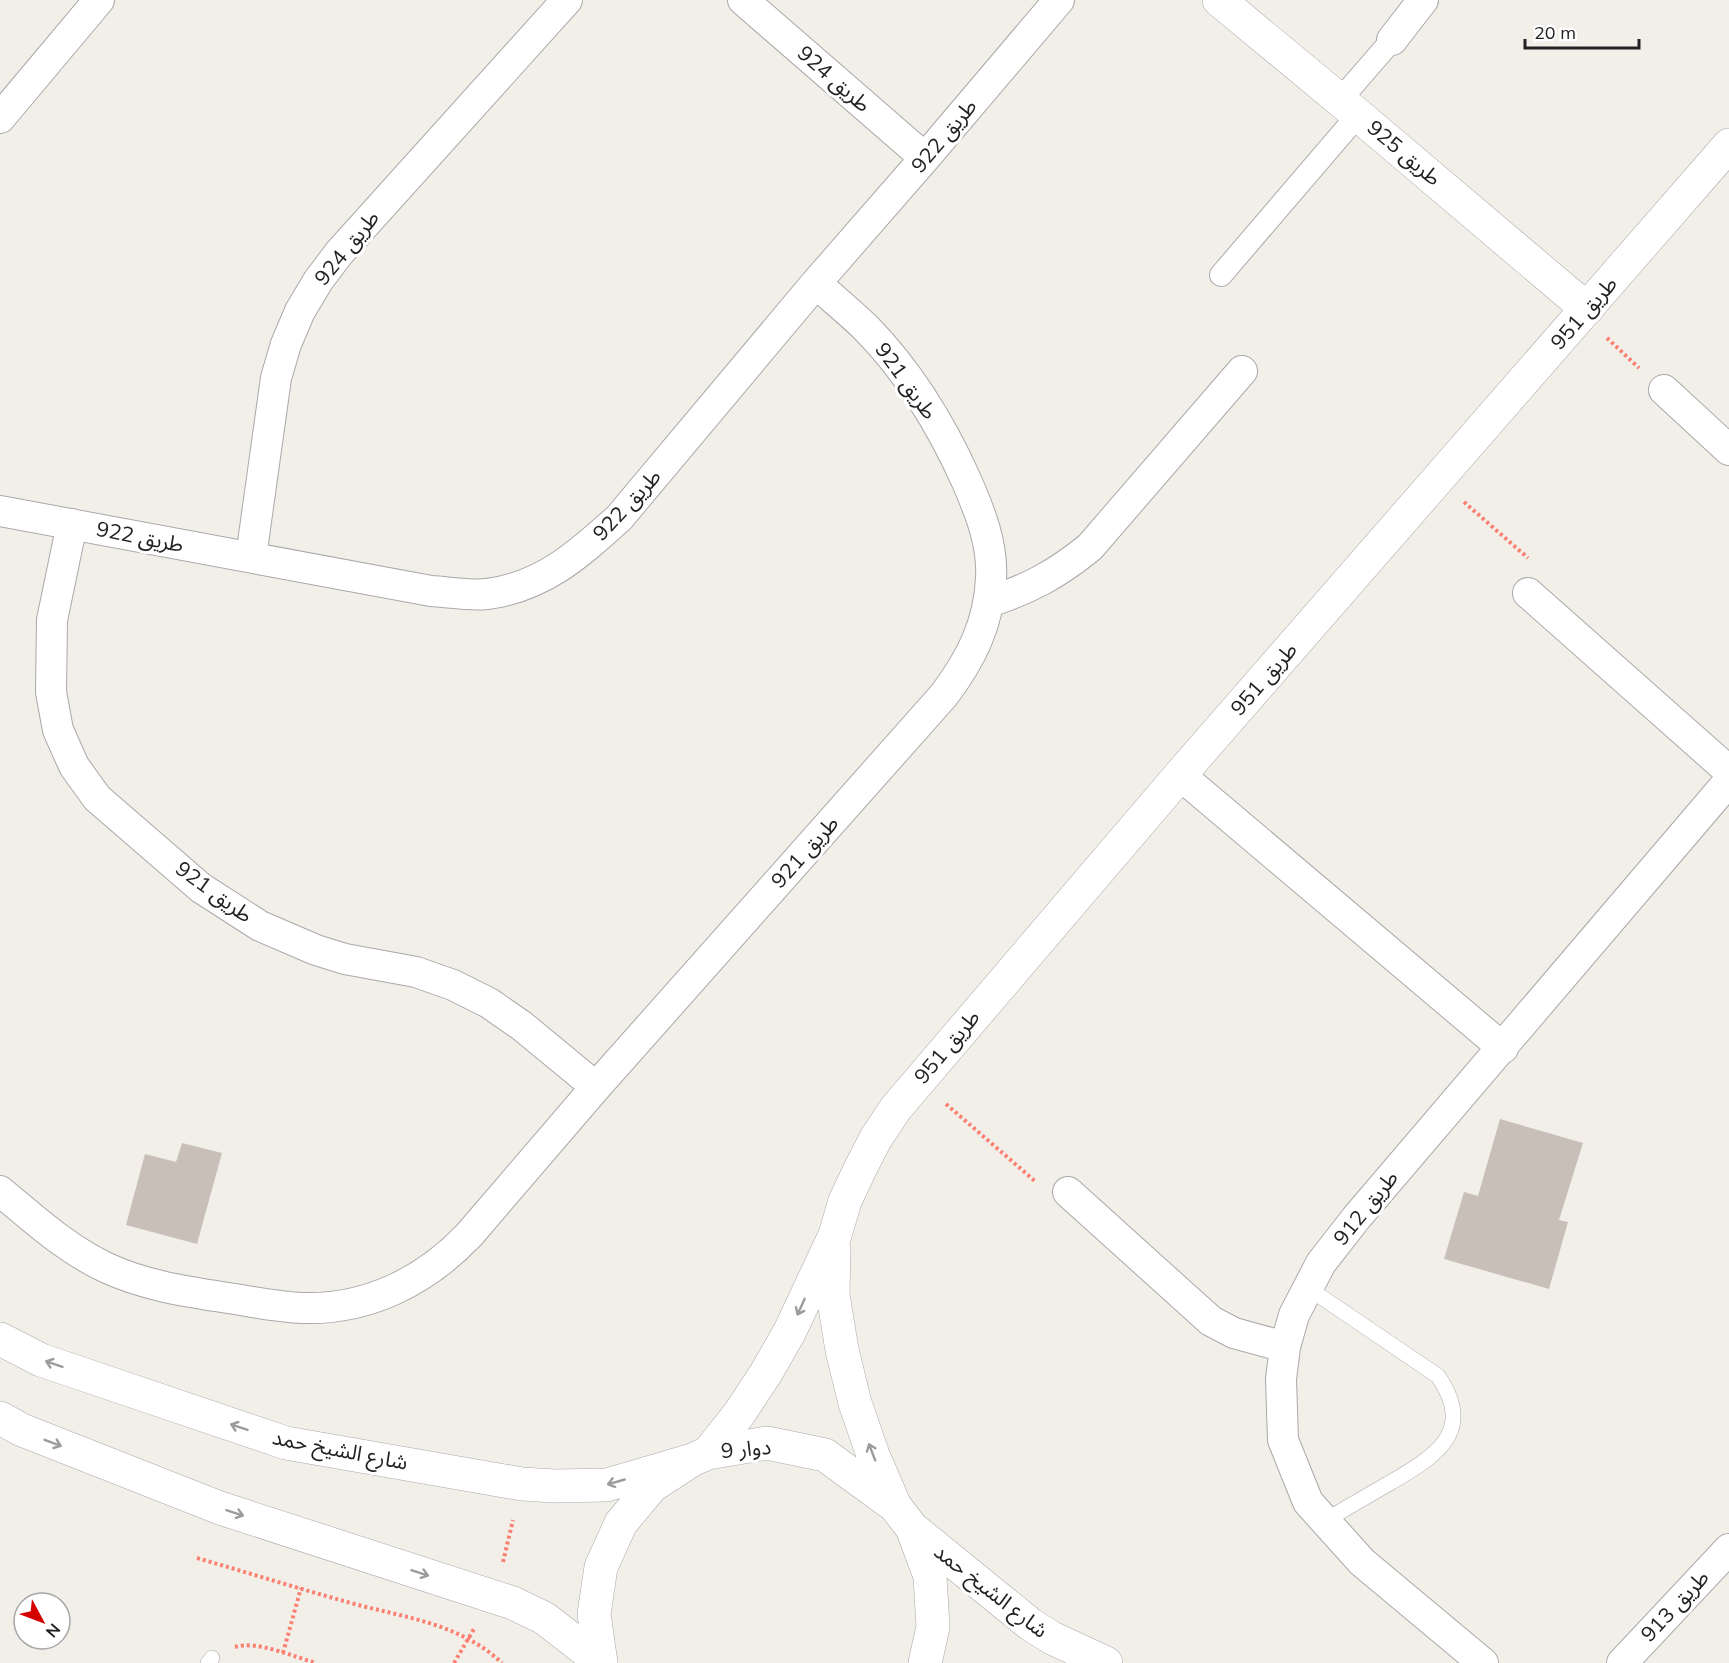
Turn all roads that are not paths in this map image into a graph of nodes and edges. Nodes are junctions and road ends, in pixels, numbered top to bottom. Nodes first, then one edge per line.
1 (99, 0) edge
2 (567, 0) edge
3 (743, 0) edge
4 (1059, 0) edge
5 (1218, 0) edge
6 (1423, 0) edge
7 (1392, 40) joint
8 (1349, 107) junction
9 (0, 118) edge
10 (1726, 155) edge
11 (925, 158) junction
12 (1221, 275) dead end
13 (816, 283) junction
14 (1585, 312) junction
15 (1242, 371) dead end
16 (1664, 390) road end
17 (1729, 450) edge
18 (0, 511) edge
19 (72, 524) junction
20 (251, 557) junction
21 (1528, 593) road end
22 (989, 602) junction
23 (1729, 771) edge
24 (1180, 775) junction
25 (1729, 781) edge
26 (1503, 1048) junction
27 (596, 1087) junction
28 (0, 1191) edge
29 (1068, 1192) road end
30 (835, 1235) junction
31 (1308, 1288) junction
32 (0, 1339) edge
33 (1285, 1347) junction
34 (7, 1424) edge
35 (700, 1456) junction
36 (903, 1517) junction
37 (1325, 1521) junction
38 (1729, 1549) edge
39 (601, 1662) edge
40 (925, 1663) edge
41 (1106, 1663) edge
42 (1483, 1663) edge
43 (1622, 1663) edge

1 - 9 street
2 - 20 street, طريق 924
3 - 11 street, طريق 924
4 - 11 street, طريق 922
5 - 8 street, طريق 925
6 - 7 street
7 - 8 street
8 - 12 street
8 - 14 street, طريق 925
10 - 14 street, طريق 951
11 - 13 street, طريق 922
13 - 20 street, طريق 922
13 - 22 street, طريق 921
14 - 24 street, طريق 951
15 - 22 street
16 - 17 street
18 - 19 street, طريق 922
19 - 20 street, طريق 922
19 - 27 street, طريق 921
21 - 23 street
22 - 27 street, طريق 921
24 - 26 street
24 - 30 street, طريق 951
25 - 26 street, طريق 912
26 - 31 street, طريق 912
27 - 28 street, طريق 921
29 - 33 street
30 -> 35 street, طريق 951
36 -> 30 street, طريق 951
31 - 33 street, طريق 912
31 - 37 lane
35 -> 32 street, شارع الشيخ حمد
33 - 37 street, طريق 912
34 -> 39 street
35 - 36 street, دوار 9
35 - 39 street, دوار 9
36 - 40 street
36 - 41 street, شارع الشيخ حمد
37 - 42 street, طريق 912
38 - 43 street, طريق 913

